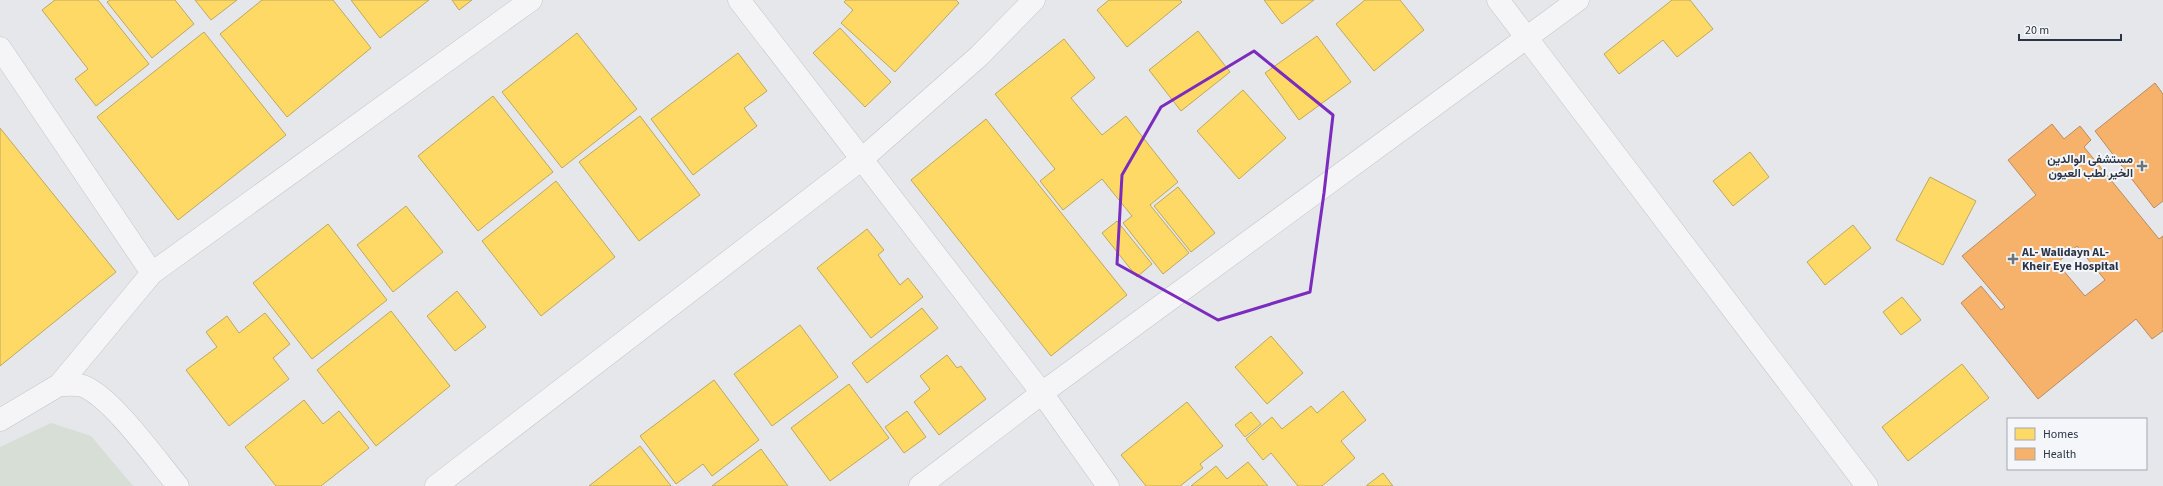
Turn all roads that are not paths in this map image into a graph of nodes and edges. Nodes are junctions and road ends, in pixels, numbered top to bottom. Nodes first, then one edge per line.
1 (531, 0) edge
2 (739, 0) edge
3 (1034, 0) edge
4 (1498, 0) edge
5 (1578, 0) edge
6 (1527, 39) junction
7 (0, 48) edge
8 (862, 159) junction
9 (152, 273) junction
10 (58, 385) junction
11 (1042, 393) junction
12 (0, 420) edge
13 (178, 486) edge
14 (436, 486) edge
15 (920, 486) edge
16 (1108, 486) edge
17 (1867, 486) edge

1 - 9 street
2 - 8 street
3 - 8 street
4 - 6 street
5 - 6 street
6 - 11 street
6 - 17 street
7 - 9 street
8 - 11 street
8 - 14 street
9 - 10 street
10 - 12 street
10 - 13 street
11 - 15 street
11 - 16 street

